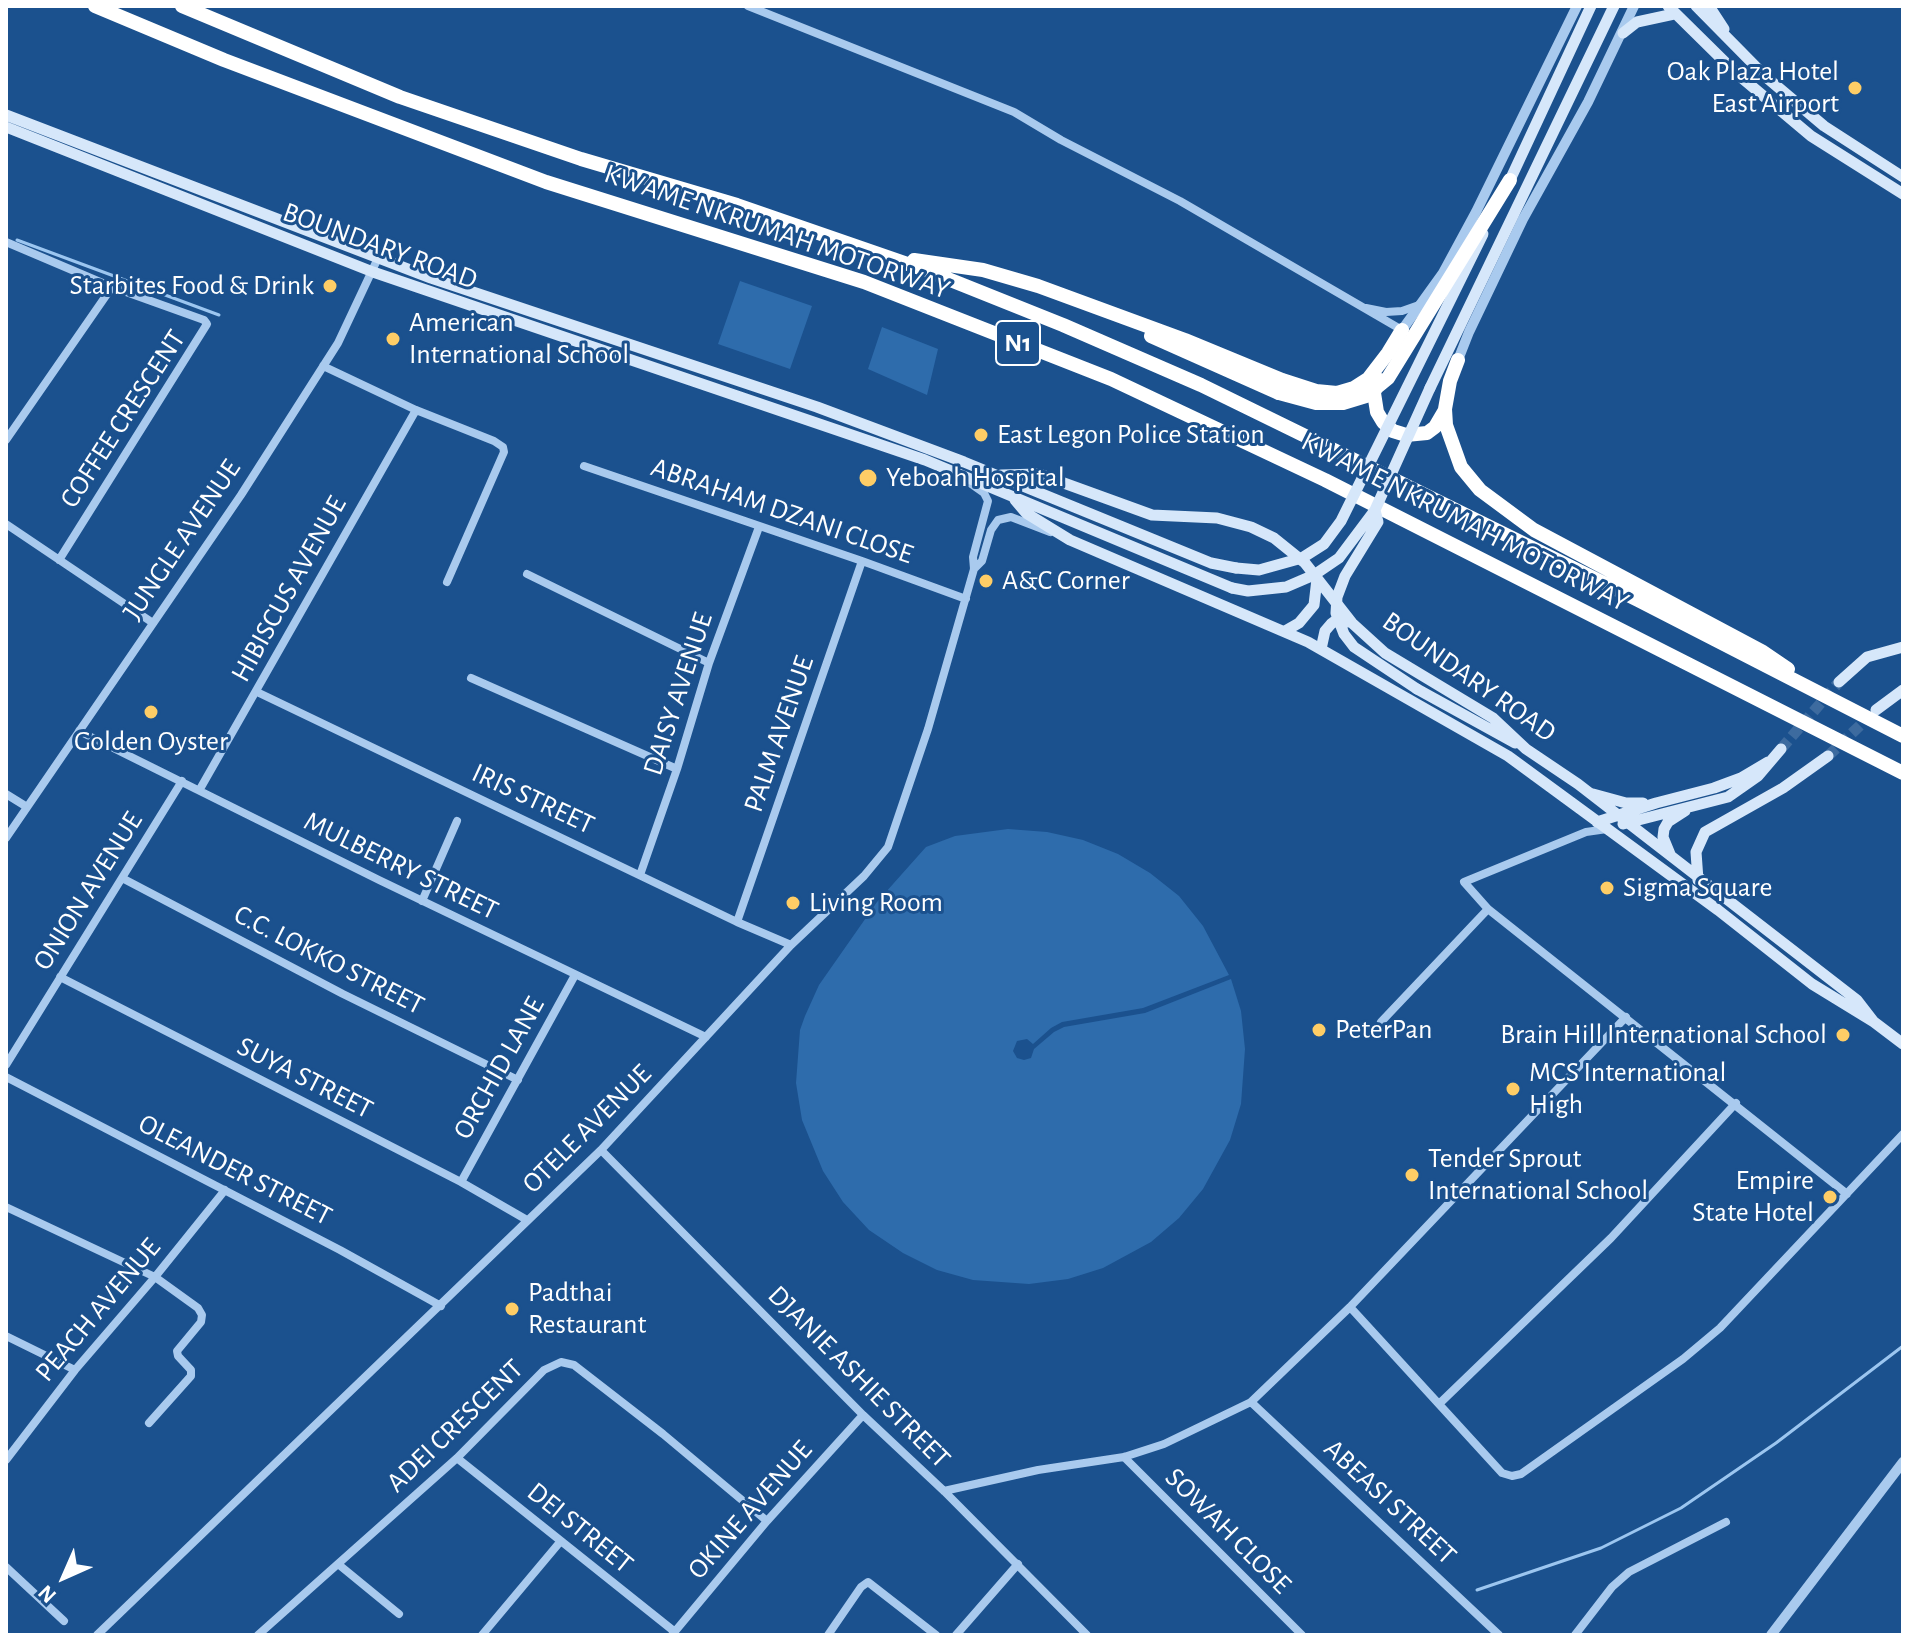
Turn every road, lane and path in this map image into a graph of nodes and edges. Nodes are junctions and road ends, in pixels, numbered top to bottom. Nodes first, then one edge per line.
1 (95, 6) edge
2 (182, 6) edge
3 (748, 6) edge
4 (1577, 6) edge
5 (1591, 6) edge
6 (1614, 6) edge
7 (1634, 6) edge
8 (1696, 6) edge
9 (1709, 6) edge
10 (1671, 10) edge
11 (1623, 33) junction
12 (1729, 41) junction
13 (6, 115) edge
14 (6, 127) edge
15 (1903, 177) edge
16 (1510, 180) junction
17 (1903, 194) edge
18 (6, 243) edge
19 (886, 257) junction
20 (378, 258) junction
21 (373, 272) junction
22 (112, 287) junction
23 (1089, 305) junction
24 (1419, 305) junction
25 (1357, 306) junction
26 (1402, 330) junction
27 (1388, 353) junction
28 (1458, 360) joint
29 (323, 366) junction
30 (1445, 409) junction
31 (416, 410) junction
32 (6, 440) edge
33 (584, 466) dead end
34 (958, 473) junction
35 (996, 475) junction
36 (1012, 496) junction
37 (1375, 510) junction
38 (6, 524) edge
39 (759, 527) junction
40 (1070, 540) junction
41 (59, 560) junction
42 (862, 561) junction
43 (974, 569) junction
44 (527, 574) dead end
45 (1317, 579) junction
46 (447, 582) dead end
47 (966, 599) junction
48 (153, 623) junction
49 (1352, 623) junction
50 (1285, 631) junction
51 (1903, 647) edge
52 (1321, 649) junction
53 (709, 663) junction
54 (471, 678) dead end
55 (1839, 682) tunnel mouth
56 (1813, 689) junction
57 (1903, 690) edge
58 (257, 692) junction
59 (1876, 710) tunnel mouth
60 (79, 731) junction
61 (1903, 736) edge
62 (1526, 749) junction
63 (1781, 749) tunnel mouth
64 (1828, 756) tunnel mouth
65 (1768, 762) junction
66 (677, 769) junction
67 (1903, 773) edge
68 (182, 781) junction
69 (200, 789) junction
70 (1589, 793) junction
71 (6, 794) edge
72 (1656, 803) junction
73 (27, 807) junction
74 (1692, 808) junction
75 (1622, 819) junction
76 (457, 821) dead end
77 (1602, 826) junction
78 (6, 838) edge
79 (1675, 862) junction
80 (640, 875) junction
81 (122, 878) junction
82 (1698, 880) junction
83 (422, 901) junction
84 (1488, 909) junction
85 (737, 922) junction
86 (791, 945) junction
87 (575, 975) junction
88 (60, 977) junction
89 (1626, 1017) junction
90 (1381, 1022) dead end
91 (1874, 1022) junction
92 (706, 1037) junction
93 (1903, 1044) edge
94 (6, 1065) edge
95 (6, 1077) edge
96 (518, 1080) junction
97 (1736, 1103) junction
98 (1903, 1134) edge
99 (601, 1150) junction
100 (461, 1182) junction
101 (225, 1190) junction
102 (1847, 1194) junction
103 (6, 1207) edge
104 (527, 1220) junction
105 (155, 1277) junction
106 (441, 1306) junction
107 (1350, 1307) junction
108 (6, 1336) edge
109 (75, 1370) junction
110 (1251, 1402) junction
111 (1439, 1404) junction
112 (863, 1415) junction
113 (149, 1423) dead end
114 (1124, 1457) junction
115 (457, 1458) junction
116 (6, 1460) edge
117 (1903, 1462) edge
118 (944, 1491) junction
119 (767, 1521) junction
120 (1726, 1522) dead end
121 (560, 1542) junction
122 (338, 1564) junction
123 (1018, 1564) junction
124 (6, 1567) edge
125 (399, 1614) dead end
126 (64, 1621) dead end
127 (673, 1633) edge
128 (97, 1635) edge
129 (258, 1635) edge
130 (482, 1635) edge
131 (828, 1635) edge
132 (936, 1635) edge
133 (956, 1635) edge
134 (1087, 1635) edge
135 (1302, 1635) edge
136 (1499, 1635) edge
137 (1575, 1635) edge
138 (1771, 1635) edge

1 - 67 highway, KWAME NKRUMAH MOTORWAY / N1
2 - 19 highway, KWAME NKRUMAH MOTORWAY / N1
3 - 25 street
4 - 24 street
5 - 16 main road, BOUNDARY ROAD
6 - 37 main road, bridge
7 - 11 street
8 - 12 main road
9 - 12 main road
10 - 11 main road
10 - 17 main road
11 - 28 street
12 - 15 main road
13 - 20 main road, BOUNDARY ROAD
14 - 21 main road, BOUNDARY ROAD
16 - 23 highway, bridge
16 - 35 main road, BOUNDARY ROAD, bridge
18 - 22 street, COFFEE CRESCENT
19 - 23 highway
19 - 56 highway, KWAME NKRUMAH MOTORWAY / N1
20 - 21 street, JUNGLE AVENUE
20 - 35 main road, BOUNDARY ROAD
21 - 29 street, JUNGLE AVENUE
21 - 34 main road, BOUNDARY ROAD
22 - 32 street
22 - 41 street, COFFEE CRESCENT
23 - 27 highway
24 - 25 street
24 - 26 street
25 - 26 street
26 - 27 highway
27 - 30 highway
28 - 30 highway
29 - 31 street
29 - 48 street, JUNGLE AVENUE
30 - 56 highway
31 - 46 street
31 - 58 street, HIBISCUS AVENUE
33 - 39 street, ABRAHAM DZANI CLOSE
34 - 36 main road, BOUNDARY ROAD
34 - 43 street, OTELE AVENUE
35 - 45 main road, BOUNDARY ROAD
36 - 37 main road, BOUNDARY ROAD, bridge
36 - 40 main road, BOUNDARY ROAD
37 - 62 main road, bridge
38 - 41 street
39 - 42 street, ABRAHAM DZANI CLOSE
39 - 53 street, DAISY AVENUE
40 - 43 street, OTELE AVENUE
40 - 50 main road, BOUNDARY ROAD
41 - 48 street
42 - 47 street, ABRAHAM DZANI CLOSE
42 - 85 street, PALM AVENUE
43 - 47 street, OTELE AVENUE
44 - 53 street
45 - 49 main road, BOUNDARY ROAD
45 - 50 main road
47 - 86 street, OTELE AVENUE
48 - 60 street, JUNGLE AVENUE
49 - 52 main road
49 - 62 main road, BOUNDARY ROAD
50 - 52 main road, BOUNDARY ROAD
51 - 55 main road
52 - 77 main road, BOUNDARY ROAD
53 - 66 street, DAISY AVENUE
54 - 66 street
56 - 61 highway, KWAME NKRUMAH MOTORWAY / N1
57 - 59 main road
58 - 69 street, HIBISCUS AVENUE
58 - 80 street, IRIS STREET
60 - 68 street, MULBERRY STREET
60 - 73 street, JUNGLE AVENUE
62 - 70 main road, BOUNDARY ROAD
63 - 65 main road
64 - 82 main road
65 - 72 main road
65 - 74 main road
66 - 80 street, DAISY AVENUE
68 - 69 street, MULBERRY STREET
68 - 81 street, ONION AVENUE
69 - 83 street, MULBERRY STREET
70 - 72 main road
70 - 75 main road, BOUNDARY ROAD
71 - 73 street
72 - 75 main road
73 - 78 street, JUNGLE AVENUE
74 - 75 main road
74 - 79 main road
75 - 77 main road
75 - 79 main road, BOUNDARY ROAD
76 - 83 street
77 - 84 street
77 - 91 main road, BOUNDARY ROAD
79 - 82 main road, BOUNDARY ROAD
80 - 85 street, IRIS STREET
81 - 88 street, ONION AVENUE
81 - 96 street, C.C. LOKKO STREET
82 - 91 main road, BOUNDARY ROAD
83 - 87 street, MULBERRY STREET
84 - 89 street
84 - 90 street
85 - 86 street, IRIS STREET
86 - 92 street, OTELE AVENUE
87 - 92 street, MULBERRY STREET
87 - 96 street, ORCHID LANE
88 - 94 street, ONION AVENUE
88 - 100 street, SUYA STREET
89 - 97 street
89 - 107 street
91 - 93 main road, BOUNDARY ROAD
92 - 99 street, OTELE AVENUE
95 - 101 street, OLEANDER STREET
96 - 100 street, ORCHID LANE
97 - 102 street
97 - 111 street
98 - 102 street
99 - 104 street, OTELE AVENUE
99 - 112 street, DJANIE ASHIE STREET
100 - 104 street, SUYA STREET
101 - 105 street, PEACH AVENUE
101 - 106 street, OLEANDER STREET
102 - 111 street
103 - 105 street
104 - 106 street, OTELE AVENUE
105 - 109 street, PEACH AVENUE
105 - 113 street
106 - 128 street, OTELE AVENUE
107 - 110 street
107 - 111 street
108 - 109 street
109 - 116 street, PEACH AVENUE
110 - 114 street
110 - 136 street, ABEASI STREET
112 - 118 street, DJANIE ASHIE STREET
112 - 119 street, OKINE AVENUE
114 - 118 street
114 - 135 street, SOWAH CLOSE
115 - 119 street, ADEI CRESCENT
115 - 121 street, DEI STREET
115 - 122 street, ADEI CRESCENT
117 - 138 street
118 - 123 street, DJANIE ASHIE STREET
119 - 127 street, OKINE AVENUE
120 - 137 street
121 - 127 street, DEI STREET
121 - 130 street
122 - 125 street
122 - 129 street, ADEI CRESCENT
123 - 133 street
123 - 134 street, DJANIE ASHIE STREET
124 - 126 street
131 - 132 street

